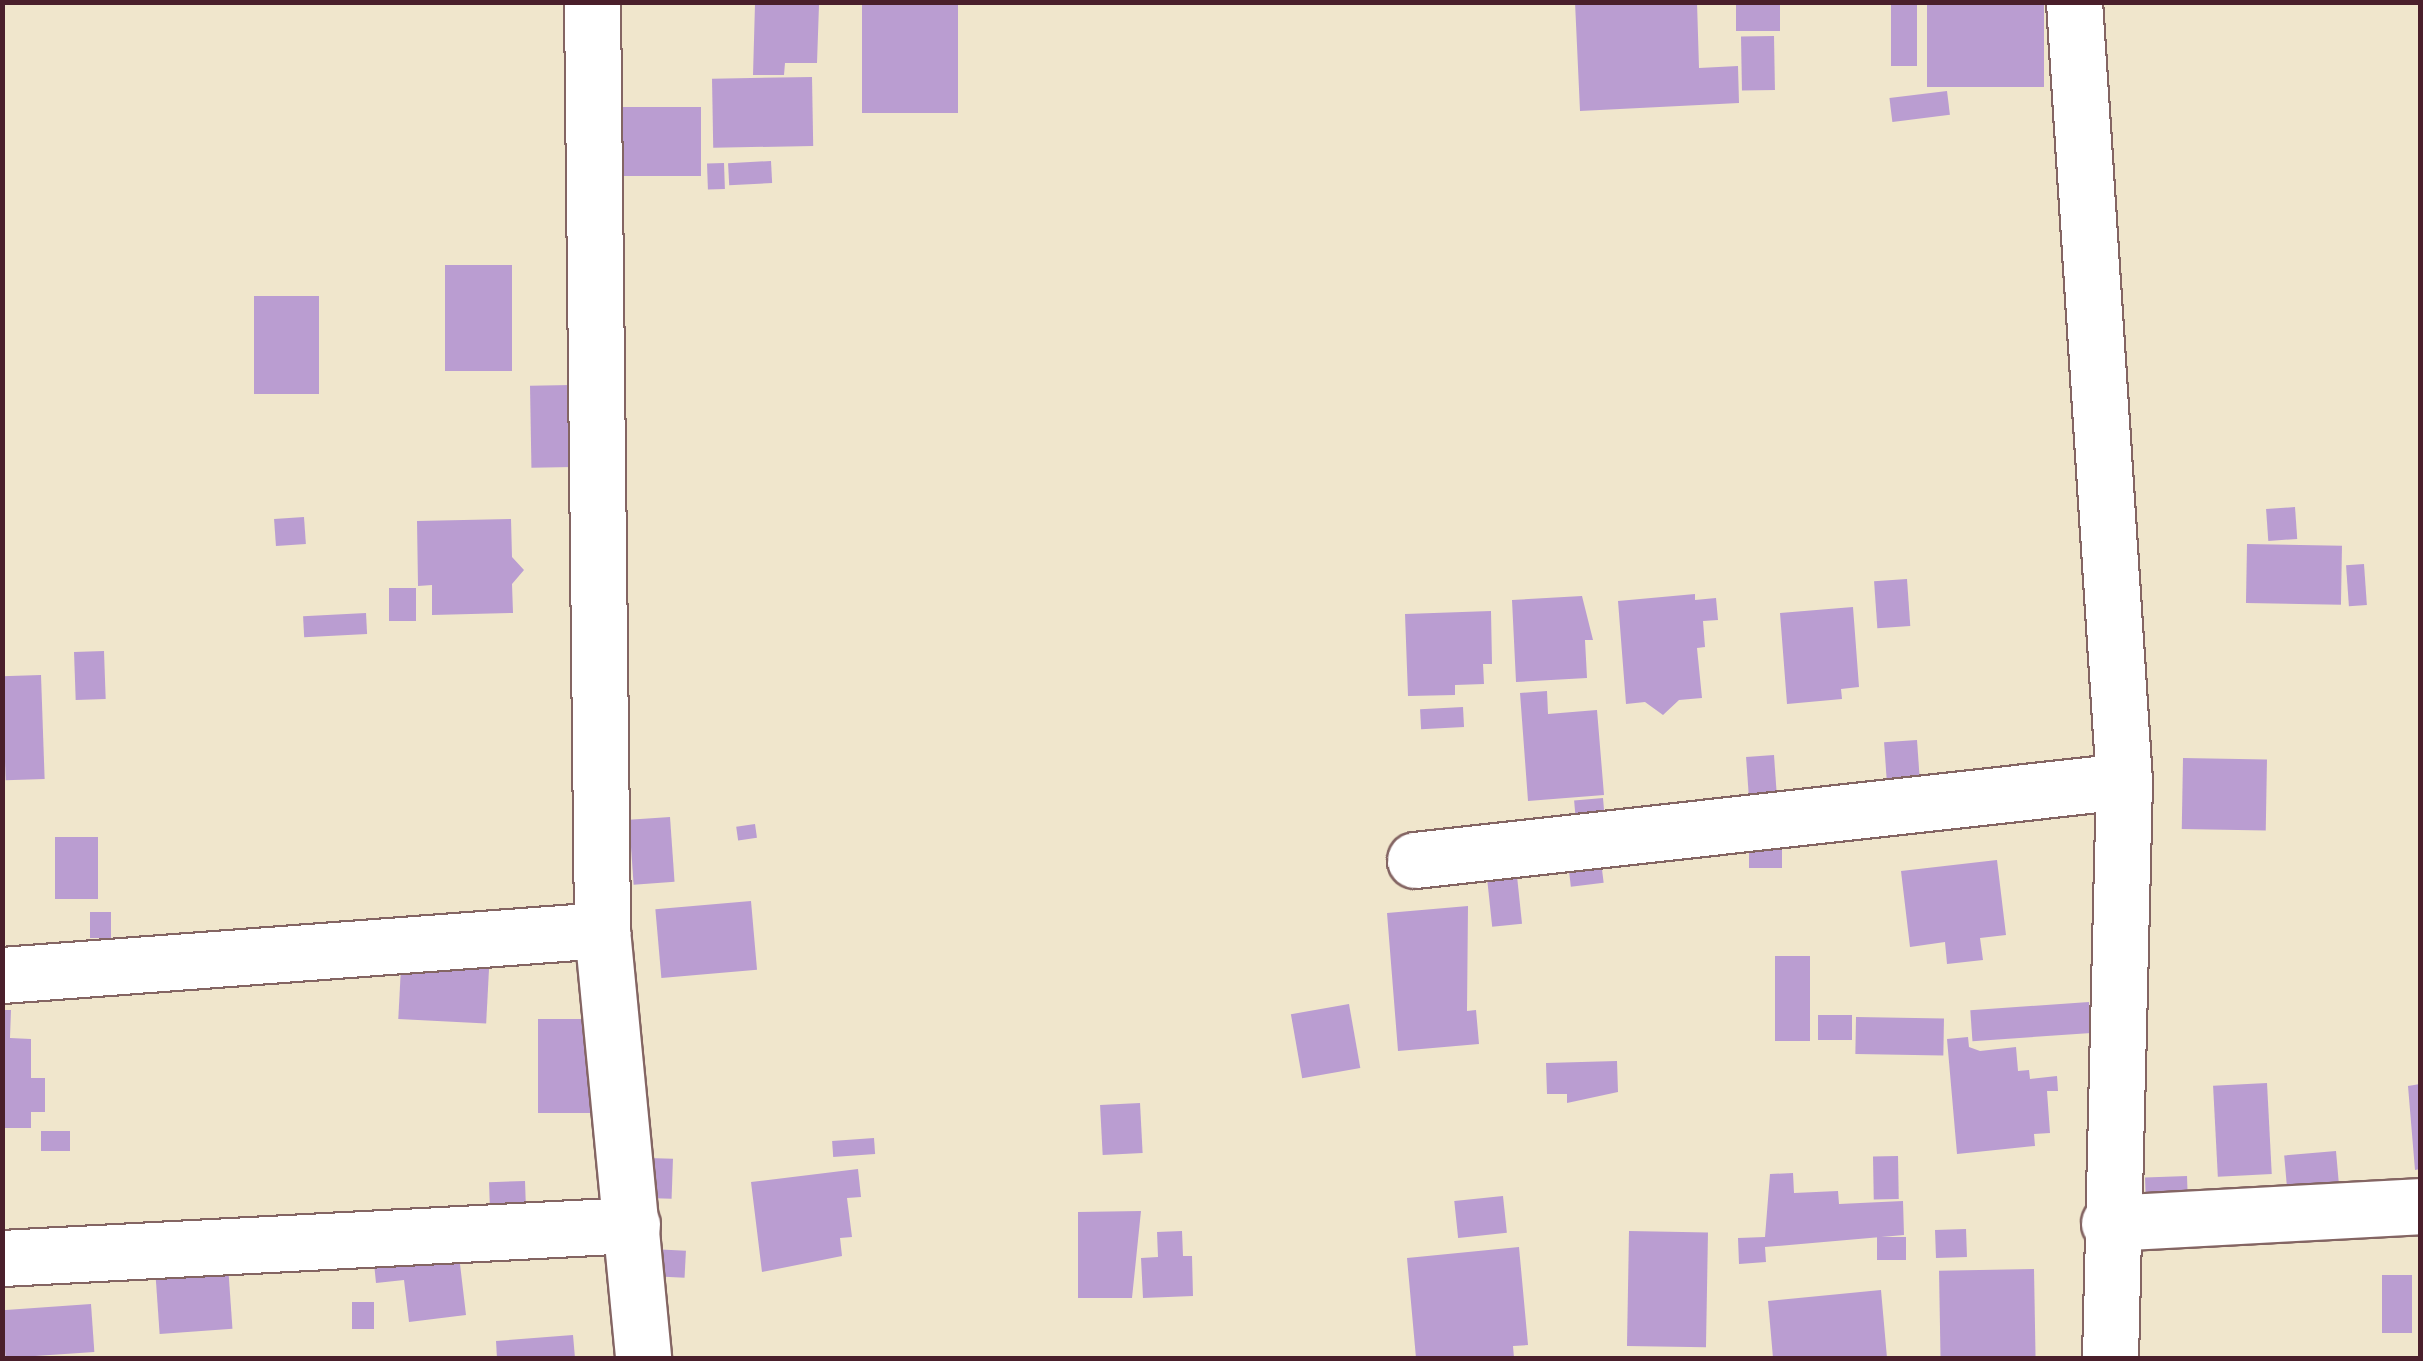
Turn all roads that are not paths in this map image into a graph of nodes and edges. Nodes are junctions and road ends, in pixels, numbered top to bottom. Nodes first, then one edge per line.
1 (592, 2) edge
2 (2074, 2) edge
3 (2124, 781) junction
4 (1415, 860) dead end
5 (602, 930) junction
6 (2, 976) edge
7 (2420, 1206) edge
8 (2110, 1223) junction
9 (632, 1225) junction
10 (2, 1258) edge
11 (643, 1358) edge
12 (2110, 1358) edge

1 - 5 street
2 - 3 street
3 - 4 street
3 - 8 street
5 - 6 street
5 - 9 street
7 - 8 street
8 - 12 street
9 - 10 street
9 - 11 street

